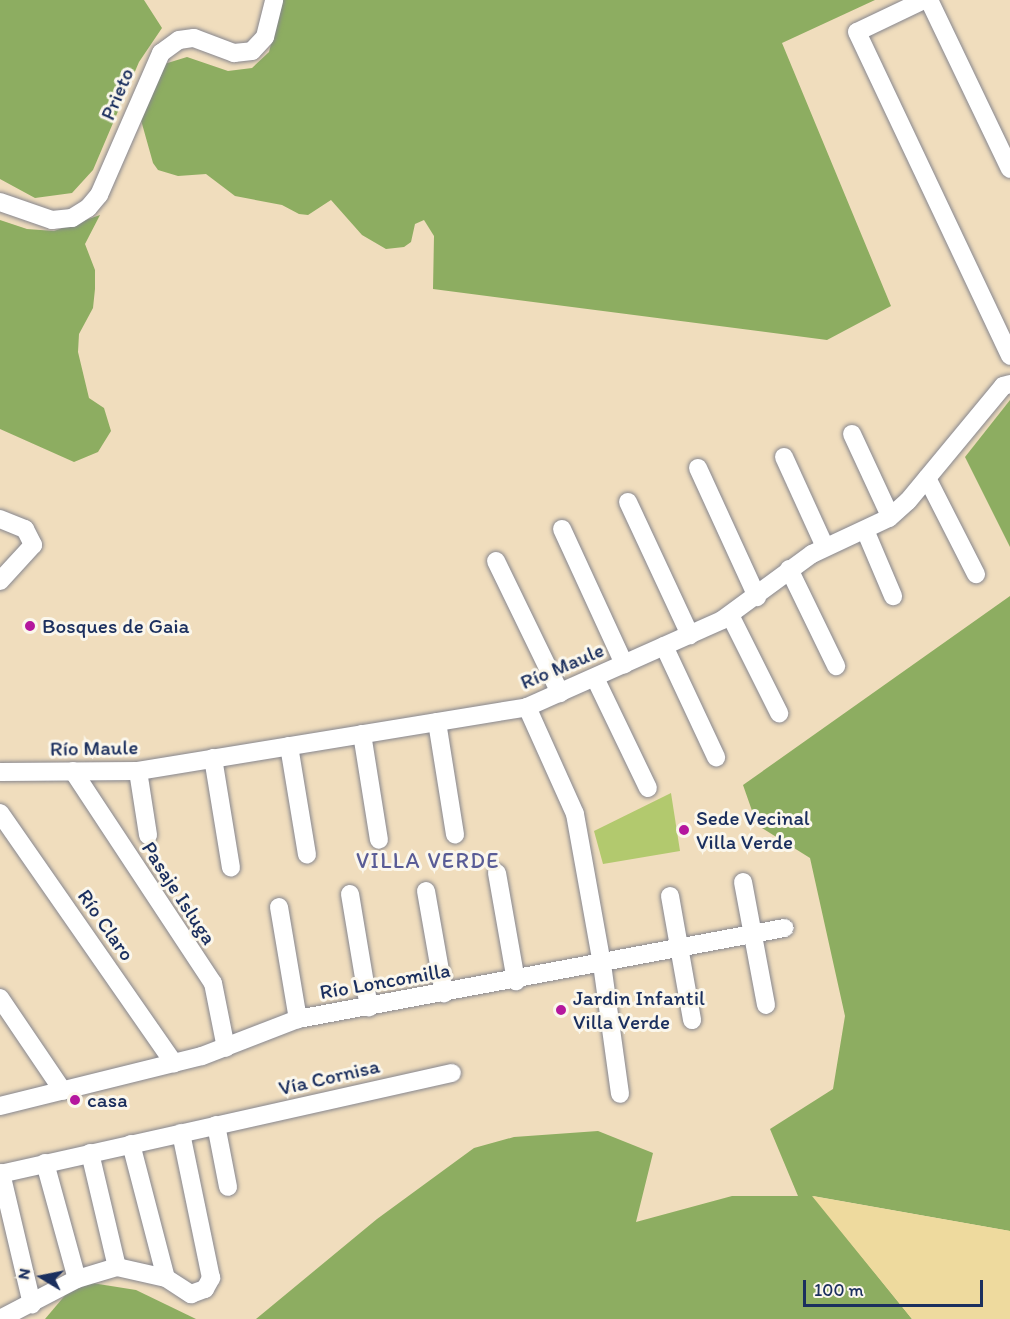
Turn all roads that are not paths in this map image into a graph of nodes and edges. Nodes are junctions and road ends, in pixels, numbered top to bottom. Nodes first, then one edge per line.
1 (274, 0) edge
2 (924, 0) edge
3 (929, 0) edge
4 (1010, 169) edge
5 (0, 202) edge
6 (1010, 356) edge
7 (1010, 384) edge
8 (852, 434) dead end
9 (784, 457) dead end
10 (698, 468) dead end
11 (927, 478) junction
12 (628, 502) dead end
13 (890, 516) junction
14 (0, 519) edge
15 (561, 529) dead end
16 (865, 530) junction
17 (825, 547) junction
18 (496, 561) dead end
19 (789, 569) junction
20 (976, 574) dead end
21 (0, 581) edge
22 (893, 596) dead end
23 (757, 597) junction
24 (730, 615) junction
25 (690, 635) junction
26 (664, 646) junction
27 (624, 664) junction
28 (836, 666) dead end
29 (595, 678) junction
30 (560, 693) junction
31 (527, 707) junction
32 (779, 713) dead end
33 (436, 722) junction
34 (362, 734) junction
35 (290, 746) junction
36 (716, 757) dead end
37 (213, 758) junction
38 (73, 771) junction
39 (138, 771) junction
40 (0, 772) edge
41 (648, 788) dead end
42 (0, 813) edge
43 (148, 835) dead end
44 (455, 835) dead end
45 (379, 840) dead end
46 (307, 855) dead end
47 (231, 868) dead end
48 (497, 873) dead end
49 (743, 882) dead end
50 (426, 891) dead end
51 (350, 894) dead end
52 (670, 896) dead end
53 (279, 907) dead end
54 (785, 928) dead end
55 (753, 933) junction
56 (679, 949) junction
57 (602, 964) junction
58 (516, 981) junction
59 (444, 993) junction
60 (0, 998) edge
61 (766, 1005) dead end
62 (369, 1006) junction
63 (298, 1019) junction
64 (692, 1020) dead end
65 (226, 1048) junction
66 (174, 1063) junction
67 (452, 1073) dead end
68 (63, 1091) junction
69 (620, 1094) dead end
70 (0, 1106) edge
71 (216, 1125) junction
72 (181, 1133) junction
73 (131, 1144) junction
74 (90, 1153) junction
75 (45, 1163) junction
76 (0, 1173) edge
77 (228, 1187) dead end
78 (117, 1267) junction
79 (166, 1278) junction
80 (77, 1280) junction
81 (32, 1304) junction
82 (0, 1319) edge

1 - 5 street, Prieto
2 - 6 street
3 - 4 street
7 - 11 street, Río Maule
8 - 13 street
9 - 17 street
10 - 23 street
11 - 13 street, Río Maule
11 - 20 street
12 - 25 street
13 - 16 street, Río Maule
14 - 21 street
15 - 27 street
16 - 17 street, Río Maule
16 - 22 street
17 - 19 street, Río Maule
18 - 30 street
19 - 23 street, Río Maule
19 - 28 street
23 - 24 street, Río Maule
24 - 25 street, Río Maule
24 - 32 street
25 - 26 street, Río Maule
26 - 27 street, Río Maule
26 - 36 street
27 - 29 street, Río Maule
29 - 30 street, Río Maule
29 - 41 street
30 - 31 street, Río Maule
31 - 33 street, Río Maule
31 - 57 street
33 - 34 street, Río Maule
33 - 44 street
34 - 35 street, Río Maule
34 - 45 street
35 - 37 street, Río Maule
35 - 46 street
37 - 39 street, Río Maule
37 - 47 street
38 - 39 street, Río Maule
38 - 40 street, Río Maule
38 - 65 street, Pasaje Isluga
39 - 43 street
42 - 66 street, Río Claro
48 - 58 street
49 - 55 street
50 - 59 street
51 - 62 street
52 - 56 street
53 - 63 street
54 - 55 street, Río Loncomilla
55 - 56 street, Río Loncomilla
55 - 61 street
56 - 57 street, Río Loncomilla
56 - 64 street
57 - 58 street, Río Loncomilla
57 - 69 street
58 - 59 street, Río Loncomilla
59 - 62 street, Río Loncomilla
60 - 68 street
62 - 63 street, Río Loncomilla
63 - 65 street, Río Loncomilla
65 - 66 street, Río Loncomilla
66 - 68 street, Río Loncomilla
67 - 71 street, Vía Cornisa
68 - 70 street, Río Loncomilla
71 - 72 street, Vía Cornisa
71 - 77 street
72 - 73 street, Vía Cornisa
72 - 79 street
73 - 74 street, Vía Cornisa
73 - 79 street
74 - 75 street, Vía Cornisa
74 - 78 street
75 - 76 street, Vía Cornisa
75 - 80 street
76 - 81 street
78 - 79 street
78 - 80 street
80 - 81 street
81 - 82 street

